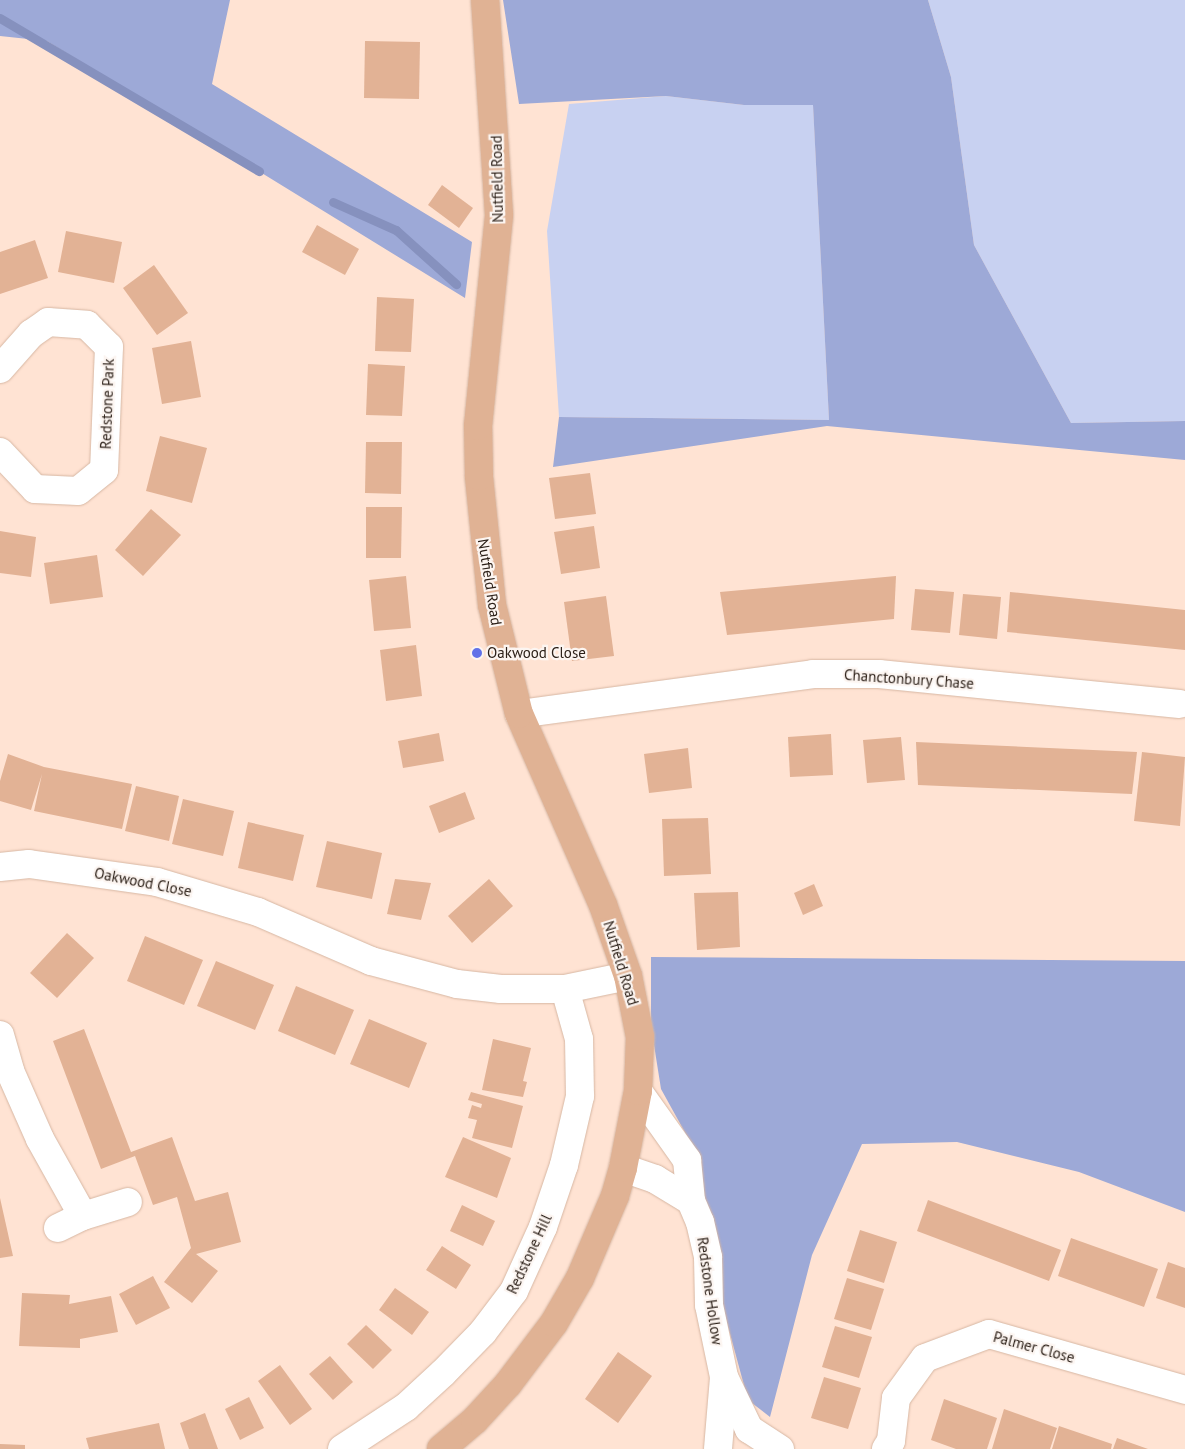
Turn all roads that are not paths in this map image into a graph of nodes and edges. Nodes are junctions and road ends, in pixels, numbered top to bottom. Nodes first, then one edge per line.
1 (485, 0) edge
2 (0, 369) edge
3 (0, 452) edge
4 (1183, 708) edge
5 (519, 714) junction
6 (0, 867) edge
7 (628, 976) junction
8 (565, 989) junction
9 (0, 1035) edge
10 (638, 1091) junction
11 (623, 1168) junction
12 (691, 1201) junction
13 (128, 1202) dead end
14 (83, 1216) junction
15 (58, 1228) dead end
16 (724, 1377) junction
17 (1185, 1390) edge
18 (342, 1449) edge
19 (441, 1449) edge
20 (718, 1449) edge
21 (780, 1449) edge
22 (886, 1449) edge

1 - 5 main road, Nutfield Road
2 - 3 street, Redstone Park
4 - 5 street, Chanctonbury Chase
5 - 7 main road, Nutfield Road
6 - 8 street, Oakwood Close
7 - 8 street, Oakwood Close
7 - 10 main road, Nutfield Road
8 - 18 street, Redstone Hill
9 - 14 street
10 - 11 main road, Nutfield Road
10 - 12 street, Redstone Hollow
11 - 12 street
11 - 19 main road
12 - 16 street, Redstone Hollow
13 - 14 street
14 - 15 street
16 - 20 street
16 - 21 street, Redstone Hollow
17 - 22 street, Palmer Close

